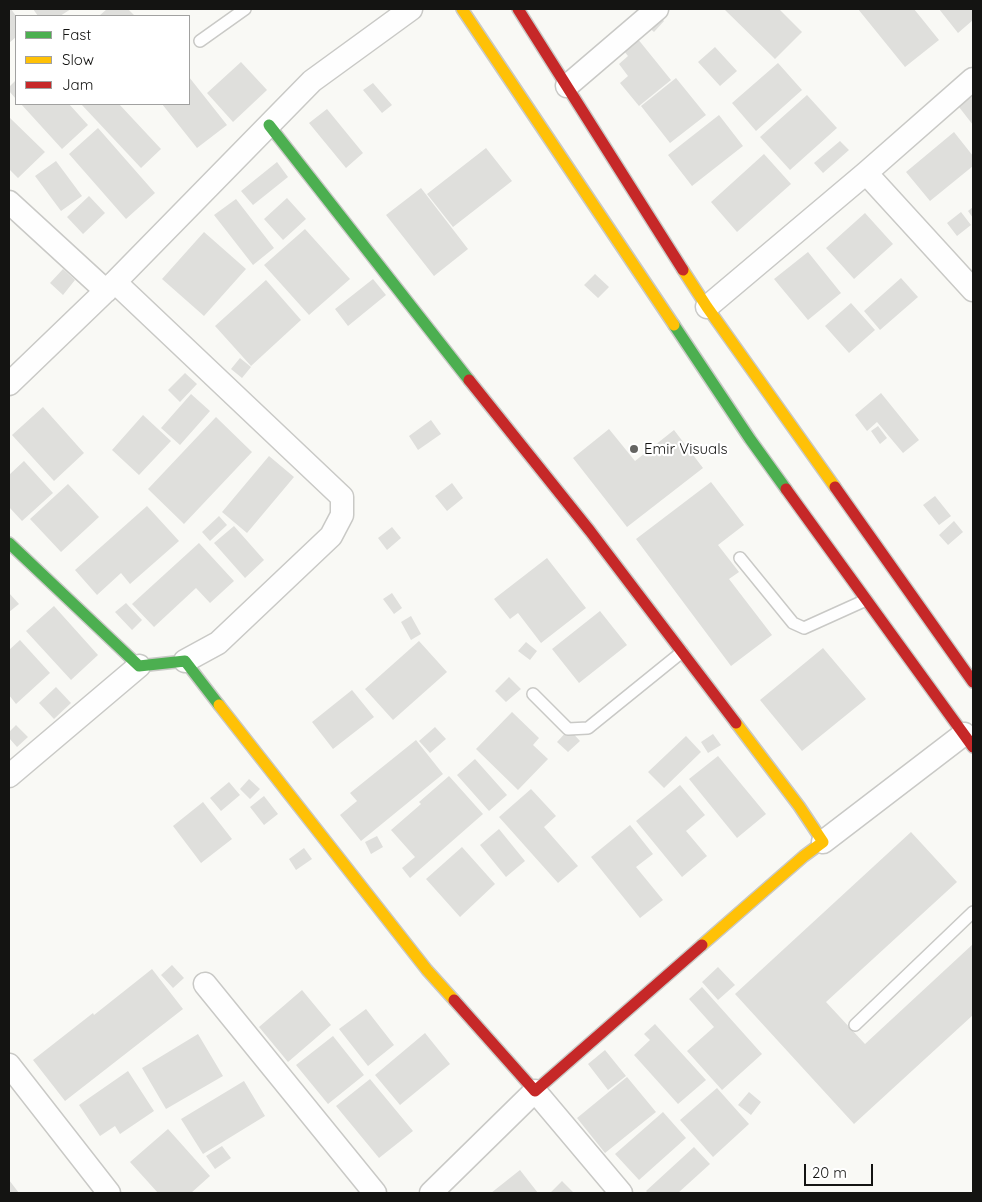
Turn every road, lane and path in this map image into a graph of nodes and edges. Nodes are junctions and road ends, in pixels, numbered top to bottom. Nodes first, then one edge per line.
1 (245, 9) edge
2 (410, 9) edge
3 (462, 9) edge
4 (518, 9) edge
5 (657, 9) edge
6 (200, 42) dead end
7 (973, 79) edge
8 (567, 86) junction
9 (270, 125) junction
10 (866, 173) junction
11 (9, 202) edge
12 (111, 287) junction
13 (973, 290) edge
14 (707, 306) junction
15 (9, 384) edge
16 (9, 544) edge
17 (740, 558) dead end
18 (866, 600) junction
19 (682, 652) junction
20 (185, 661) junction
21 (139, 666) junction
22 (973, 682) edge
23 (533, 694) dead end
24 (968, 740) edge
25 (9, 776) edge
26 (823, 842) junction
27 (973, 912) edge
28 (204, 984) dead end
29 (855, 1025) dead end
30 (9, 1065) edge
31 (535, 1091) junction
32 (108, 1193) edge
33 (375, 1193) edge
34 (431, 1193) edge
35 (620, 1193) edge

1 - 6 lane
2 - 9 street
3 - 18 street
4 - 8 street
5 - 8 street
7 - 10 street
8 - 14 street
9 - 12 street
9 - 19 street
10 - 13 street
10 - 14 street
11 - 12 street
12 - 15 street
12 - 20 street
14 - 22 street
16 - 21 street
17 - 18 lane
18 - 24 street
19 - 23 lane
19 - 26 street
20 - 21 street
20 - 31 street
21 - 25 street
24 - 26 street
26 - 31 street
27 - 29 lane
28 - 33 street
30 - 32 street
31 - 34 street
31 - 35 street

